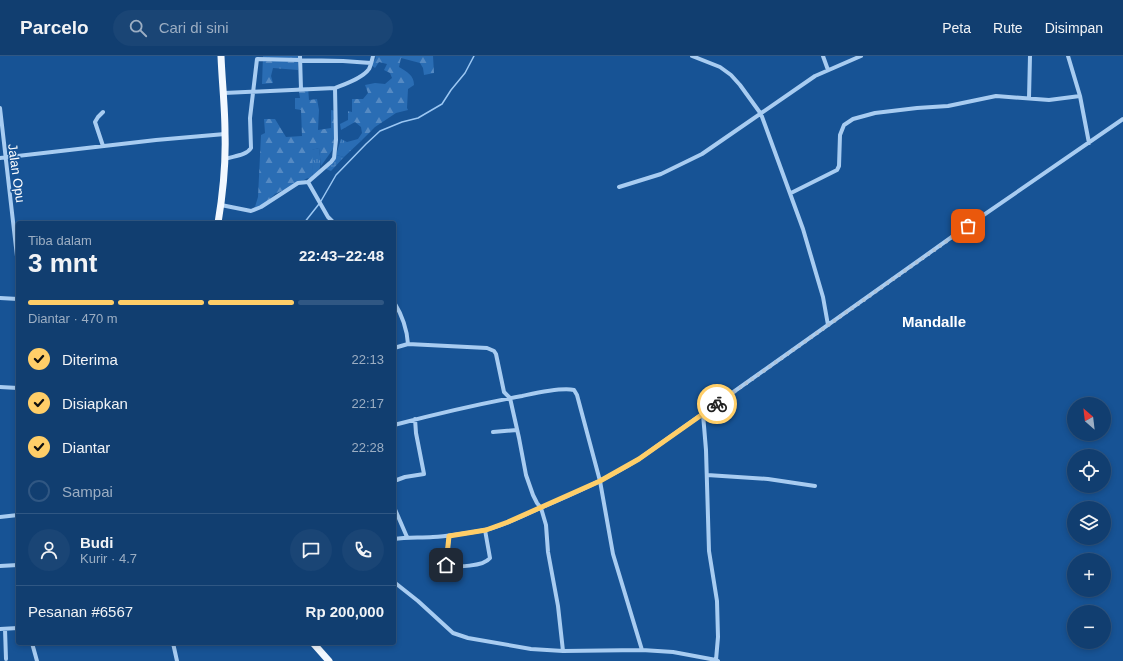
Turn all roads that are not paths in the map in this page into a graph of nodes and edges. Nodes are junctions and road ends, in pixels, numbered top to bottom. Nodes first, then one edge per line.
1 (221, 56) edge
2 (373, 56) edge
3 (692, 56) edge
4 (823, 56) edge
5 (861, 56) edge
6 (1030, 56) edge
7 (1068, 56) edge
8 (300, 58) edge
9 (371, 63) junction
10 (828, 70) junction
11 (335, 88) junction
12 (301, 89) junction
13 (253, 90) junction
14 (224, 92) junction
15 (1080, 96) junction
16 (1029, 98) junction
17 (0, 108) edge
18 (103, 112) dead end
19 (761, 114) junction
20 (1123, 119) edge
21 (225, 134) junction
22 (1090, 143) junction
23 (103, 146) junction
24 (5, 157) junction
25 (0, 158) edge
26 (224, 160) junction
27 (308, 182) junction
28 (619, 187) dead end
29 (791, 193) junction
30 (221, 205) junction
31 (218, 221) edge
32 (332, 221) edge
33 (16, 248) edge
34 (0, 298) edge
35 (16, 299) edge
36 (396, 305) edge
37 (828, 324) junction
38 (408, 344) junction
39 (396, 347) edge
40 (0, 387) edge
41 (16, 388) edge
42 (510, 398) junction
43 (703, 414) junction
44 (416, 419) junction
45 (396, 424) edge
46 (517, 430) junction
47 (492, 432) dead end
48 (707, 475) junction
49 (396, 481) edge
50 (600, 481) junction
51 (816, 486) dead end
52 (542, 508) junction
53 (396, 512) edge
54 (16, 515) edge
55 (0, 517) edge
56 (486, 530) junction
57 (449, 536) junction
58 (407, 537) junction
59 (396, 539) edge
60 (16, 565) edge
61 (0, 566) edge
62 (396, 584) edge
63 (16, 628) edge
64 (2, 629) edge
65 (33, 645) edge
66 (173, 645) edge
67 (315, 645) edge
68 (642, 650) junction
69 (563, 651) junction
70 (6, 659) dead end
71 (37, 661) edge
72 (177, 661) edge
73 (329, 661) edge
74 (717, 661) edge

1 - 14 main road
2 - 9 street
3 - 19 street
4 - 10 street
5 - 10 street
6 - 16 street
7 - 15 street
8 - 9 street
8 - 12 street
8 - 13 street
9 - 11 street
10 - 19 street
11 - 12 street
11 - 27 street
12 - 13 street
13 - 14 street
13 - 26 street
14 - 21 main road
15 - 16 street
15 - 22 street
16 - 29 street
17 - 24 street, Jalan Opu
18 - 23 street
19 - 28 street
19 - 29 street
20 - 22 street
21 - 23 street
21 - 26 main road
22 - 37 street
23 - 24 street
24 - 25 street
24 - 33 street, Jalan Opu
26 - 30 main road
27 - 30 street
27 - 32 street
29 - 37 street
30 - 31 main road
34 - 35 street
36 - 38 street
37 - 43 street
38 - 39 street
38 - 42 street
40 - 41 street
42 - 44 street
42 - 46 street
42 - 50 street
43 - 48 street
43 - 50 street
44 - 45 street
44 - 49 street
46 - 47 street
46 - 52 street
48 - 51 street
48 - 74 street
50 - 52 street
50 - 68 street
52 - 56 street
52 - 69 street
53 - 58 street
54 - 55 street
56 - 57 street
56 - 57 street
57 - 58 street
58 - 59 street
60 - 61 street
62 - 69 street
63 - 64 street
64 - 70 street
65 - 71 street
66 - 72 street
67 - 73 main road
68 - 69 street
68 - 74 street

